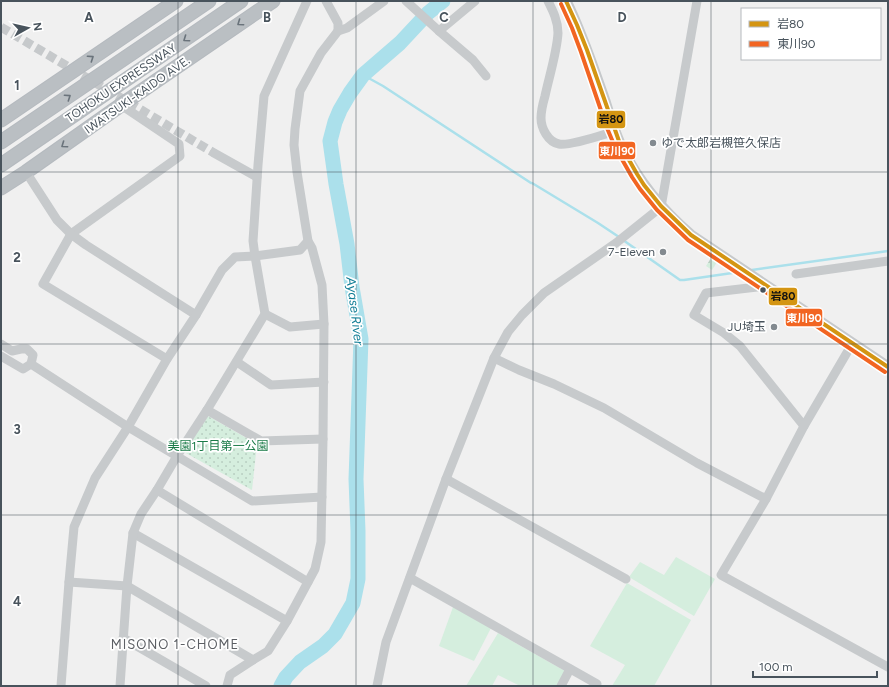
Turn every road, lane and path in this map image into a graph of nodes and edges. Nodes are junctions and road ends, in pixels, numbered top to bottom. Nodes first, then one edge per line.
1 (176, 1) edge
2 (209, 1) edge
3 (241, 1) edge
4 (272, 1) edge
5 (307, 1) edge
6 (326, 1) edge
7 (384, 1) edge
8 (475, 1) edge
9 (548, 1) edge
10 (566, 1) edge
11 (697, 1) edge
12 (409, 4) edge
13 (338, 30) junction
14 (439, 31) junction
15 (486, 76) dead end
16 (121, 105) junction
17 (1, 120) edge
18 (615, 131) junction
19 (1, 142) edge
20 (214, 153) tunnel mouth
21 (1, 165) edge
22 (26, 172) junction
23 (257, 177) junction
24 (1, 188) edge
25 (661, 207) junction
26 (71, 234) junction
27 (308, 241) junction
28 (255, 256) junction
29 (888, 261) edge
30 (796, 274) dead end
31 (764, 284) junction
32 (265, 314) junction
33 (196, 315) junction
34 (324, 324) junction
35 (1, 344) edge
36 (852, 344) junction
37 (1, 356) edge
38 (494, 358) junction
39 (167, 359) junction
40 (237, 362) junction
41 (31, 364) junction
42 (888, 367) edge
43 (324, 382) junction
44 (207, 410) junction
45 (804, 426) junction
46 (128, 427) junction
47 (323, 439) junction
48 (176, 456) junction
49 (446, 478) junction
50 (157, 490) junction
51 (322, 497) junction
52 (766, 500) junction
53 (133, 533) junction
54 (410, 578) junction
55 (626, 579) dead end
56 (68, 582) junction
57 (308, 582) junction
58 (126, 586) junction
59 (287, 621) junction
60 (124, 638) junction
61 (253, 660) junction
62 (888, 667) edge
63 (570, 669) junction
64 (597, 684) dead end
65 (61, 686) edge
66 (120, 686) edge
67 (206, 686) edge
68 (227, 686) edge
69 (377, 686) edge
70 (561, 686) edge

17 -> 1 highway
19 -> 2 highway, TOHOKU EXPRESSWAY
3 -> 21 highway, TOHOKU EXPRESSWAY
4 -> 16 highway, IWATSUKI-KAIDO AVE.
5 - 23 street
6 - 13 street
7 - 13 street
8 - 14 street
9 - 18 street
10 - 18 main road
11 - 25 street
12 - 14 street
13 - 27 street
14 - 15 street
16 -> 22 highway, IWATSUKI-KAIDO AVE.
16 - 26 street
18 - 25 main road
20 - 23 street
22 - 24 highway, IWATSUKI-KAIDO AVE.
22 - 26 street
23 - 28 street
25 - 31 main road
25 - 38 street
26 - 33 street
26 - 39 street
27 - 28 street
27 - 34 street
28 - 32 street
28 - 33 street
29 - 30 street
31 - 36 main road
31 - 45 street
32 - 34 street
32 - 40 street
33 - 39 street
34 - 43 street
35 - 41 street
36 - 42 main road
36 - 45 street
37 - 41 street
38 - 49 street
38 - 52 street
39 - 46 street
40 - 43 street
40 - 44 street
41 - 46 street
43 - 47 street
44 - 47 street
44 - 48 street
45 - 52 street
46 - 48 street
46 - 56 street
47 - 51 street
48 - 50 street
48 - 51 street
49 - 54 street
49 - 55 street
50 - 53 street
50 - 57 street
51 - 57 street
52 - 62 street
53 - 58 street
53 - 59 street
54 - 63 street
54 - 69 street
56 - 58 street
56 - 65 street
57 - 59 street
58 - 60 street
58 - 61 street
59 - 61 street
60 - 66 street
60 - 67 street
61 - 68 street
63 - 64 street
63 - 70 street

